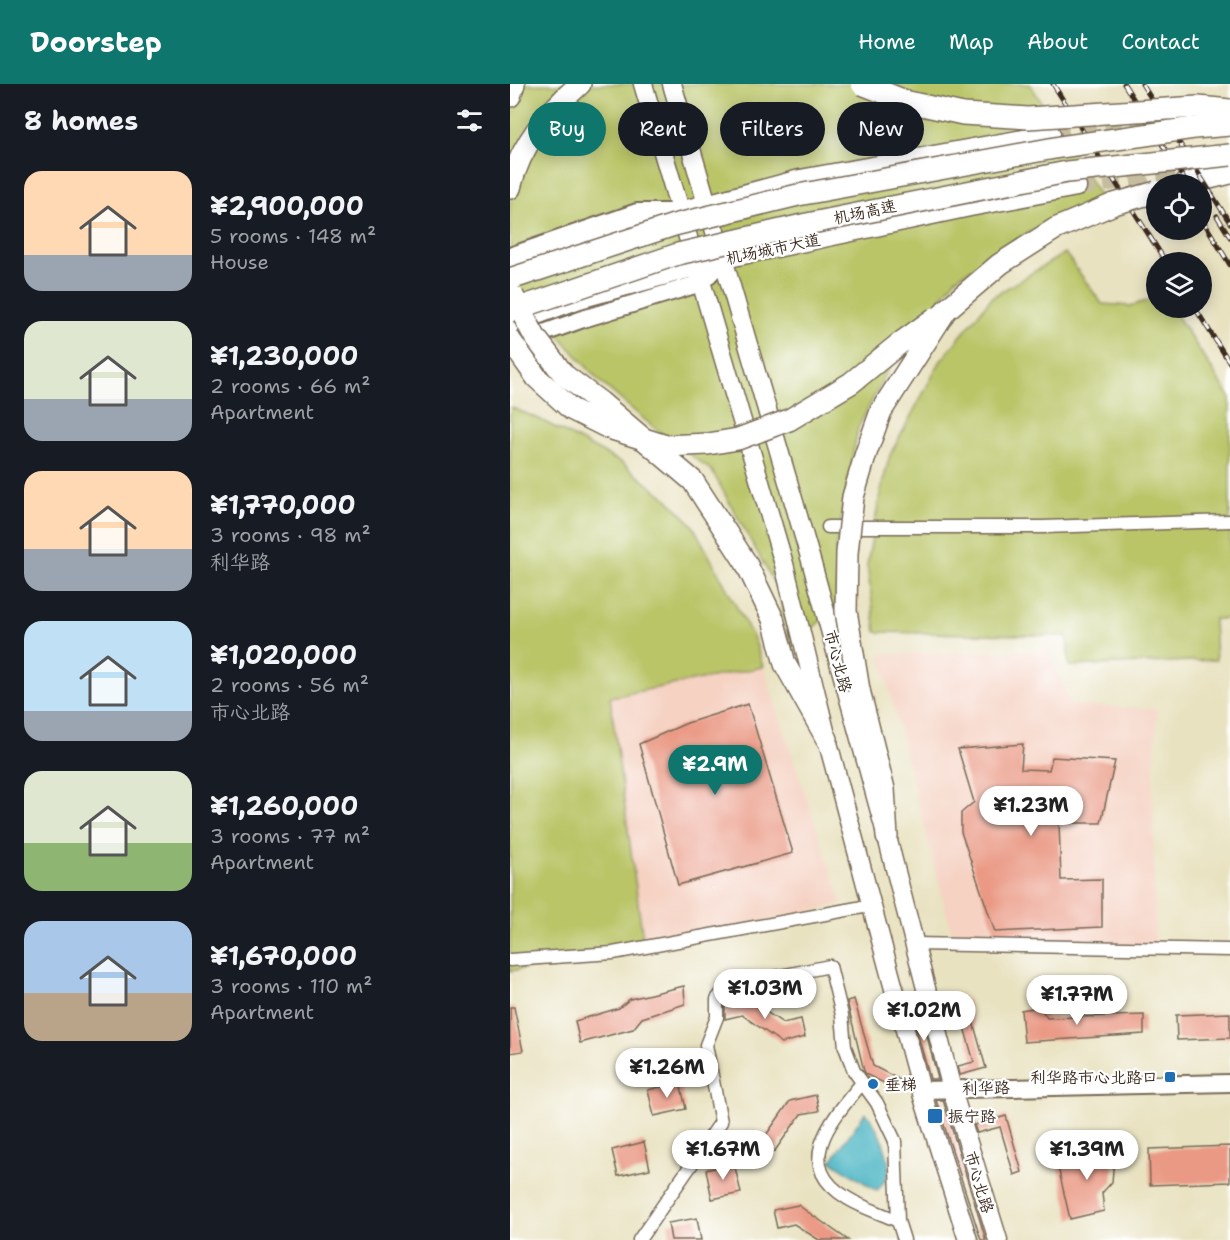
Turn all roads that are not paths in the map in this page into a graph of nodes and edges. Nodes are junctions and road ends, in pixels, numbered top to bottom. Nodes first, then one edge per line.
1 (514, 84) edge
2 (580, 84) edge
3 (643, 84) edge
4 (672, 84) edge
5 (862, 84) edge
6 (510, 96) edge
7 (1230, 109) edge
8 (1186, 116) tunnel mouth
9 (1230, 124) edge
10 (1051, 134) tunnel mouth
11 (1230, 155) edge
12 (1208, 166) tunnel mouth
13 (1230, 168) edge
14 (1230, 173) edge
15 (1212, 177) tunnel mouth
16 (1077, 187) tunnel mouth
17 (510, 188) edge
18 (1146, 195) edge
19 (708, 204) junction
20 (680, 212) junction
21 (510, 256) edge
22 (724, 259) junction
23 (510, 266) edge
24 (699, 274) junction
25 (510, 279) edge
26 (510, 287) edge
27 (510, 310) edge
28 (946, 310) junction
29 (510, 325) edge
30 (510, 340) edge
31 (510, 345) edge
32 (1230, 521) edge
33 (828, 527) dead end
34 (826, 739) junction
35 (887, 837) junction
36 (863, 907) dead end
37 (914, 944) junction
38 (1230, 950) edge
39 (510, 960) edge
40 (862, 1083) junction
41 (1230, 1083) edge
42 (1230, 1092) edge
43 (953, 1093) junction
44 (923, 1094) junction
45 (898, 1221) junction
46 (639, 1240) edge
47 (904, 1240) edge
48 (968, 1240) edge
49 (998, 1240) edge

1 - 6 highway
2 - 17 highway
3 - 20 main road, 市心北路
4 - 19 main road, 市心北路
5 - 7 highway, bridge
7 - 8 main road
9 - 25 highway, 机场高速, bridge
10 - 19 main road
11 - 27 highway, 机场高速, bridge
12 - 13 main road
14 - 15 highway
16 - 22 main road, 机场城市大道
18 - 28 highway, bridge
19 - 20 main road
19 - 22 main road, 市心北路
20 - 21 main road
20 - 23 main road
20 - 24 main road, 市心北路
22 - 24 main road, 机场城市大道
22 - 35 main road, 市心北路
24 - 29 main road, 机场城市大道
24 - 31 main road
24 - 34 main road, 市心北路
26 - 34 highway, bridge
28 - 30 highway, bridge
28 - 35 highway, bridge
32 - 33 street
34 - 44 main road, 市心北路
35 - 37 main road, 市心北路
36 - 39 street
37 - 38 street
37 - 43 main road, 市心北路
40 - 45 street
40 - 45 street
40 - 46 street
41 - 43 main road, 利华路
42 - 43 main road, 利华路
43 - 44 main road, 利华路
43 - 49 main road, 市心北路
44 - 48 main road, 市心北路
45 - 47 street

